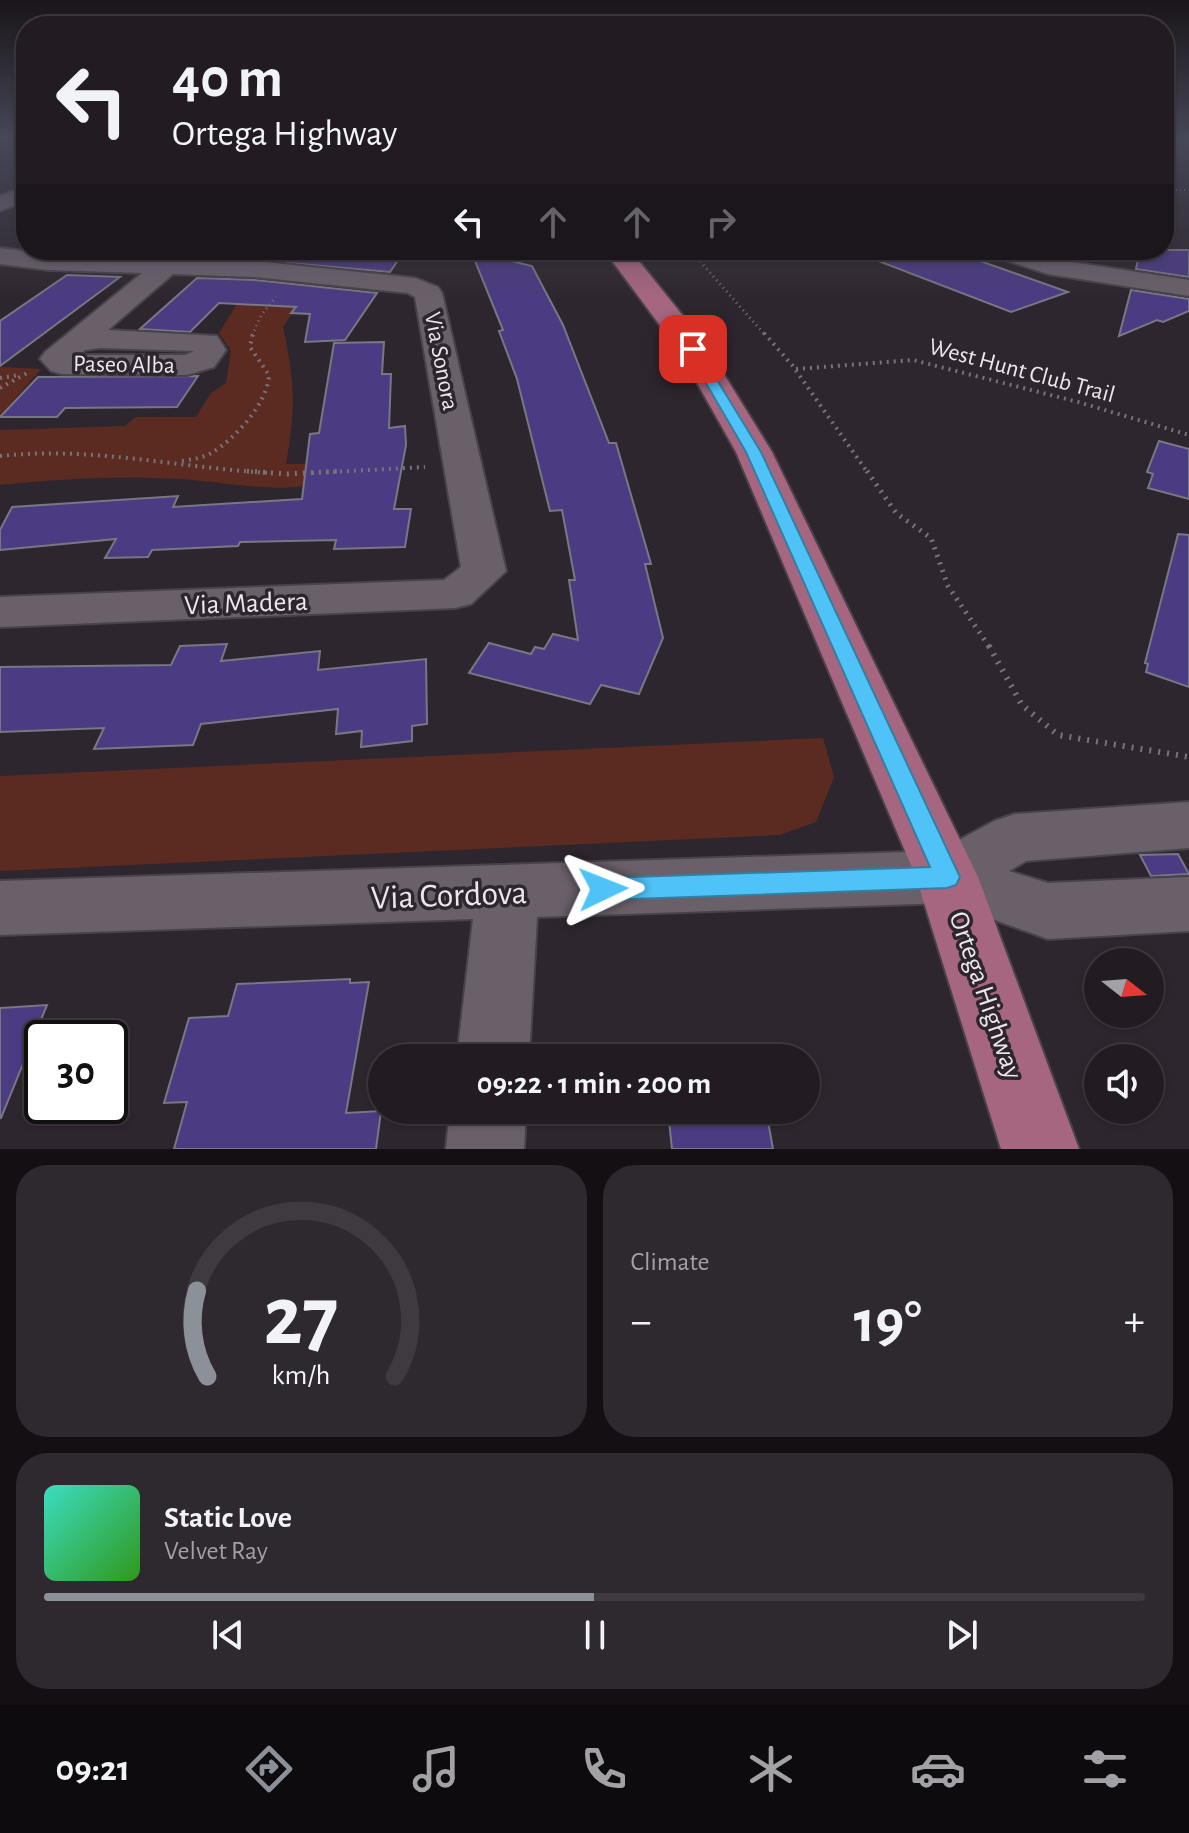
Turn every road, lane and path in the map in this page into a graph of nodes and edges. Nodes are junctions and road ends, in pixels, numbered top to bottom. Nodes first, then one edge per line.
1 (33, 260) edge
2 (625, 260) edge
3 (699, 260) edge
4 (1030, 260) edge
5 (168, 265) junction
6 (300, 274) junction
7 (1189, 288) edge
8 (206, 342) dead end
9 (795, 369) junction
10 (24, 374) dead end
11 (0, 378) edge
12 (1189, 435) edge
13 (0, 454) edge
14 (177, 461) junction
15 (464, 469) junction
16 (484, 571) joint
17 (0, 612) edge
18 (1189, 757) edge
19 (1189, 825) edge
20 (947, 877) junction
21 (507, 892) junction
22 (1189, 904) edge
23 (0, 908) edge
24 (494, 1044) edge
25 (487, 1124) edge
26 (485, 1149) edge
27 (1040, 1149) edge

1 - 5 street, Via Sonora
2 - 20 main road, Ortega Highway
3 - 9 path
4 - 7 street
5 - 6 street, Via Sonora
5 - 8 street, Paseo Alba
6 - 14 path
6 - 15 street, Via Sonora
9 - 12 path, West Hunt Club Trail
9 - 18 path
10 - 11 path
13 - 14 path
14 - 15 path
15 - 16 street, Via Sonora
16 - 17 street, Via Madera
19 - 20 street
20 - 21 street, Via Cordova
20 - 22 street
20 - 27 main road, Ortega Highway
21 - 23 street, Via Cordova
21 - 24 street
25 - 26 street

